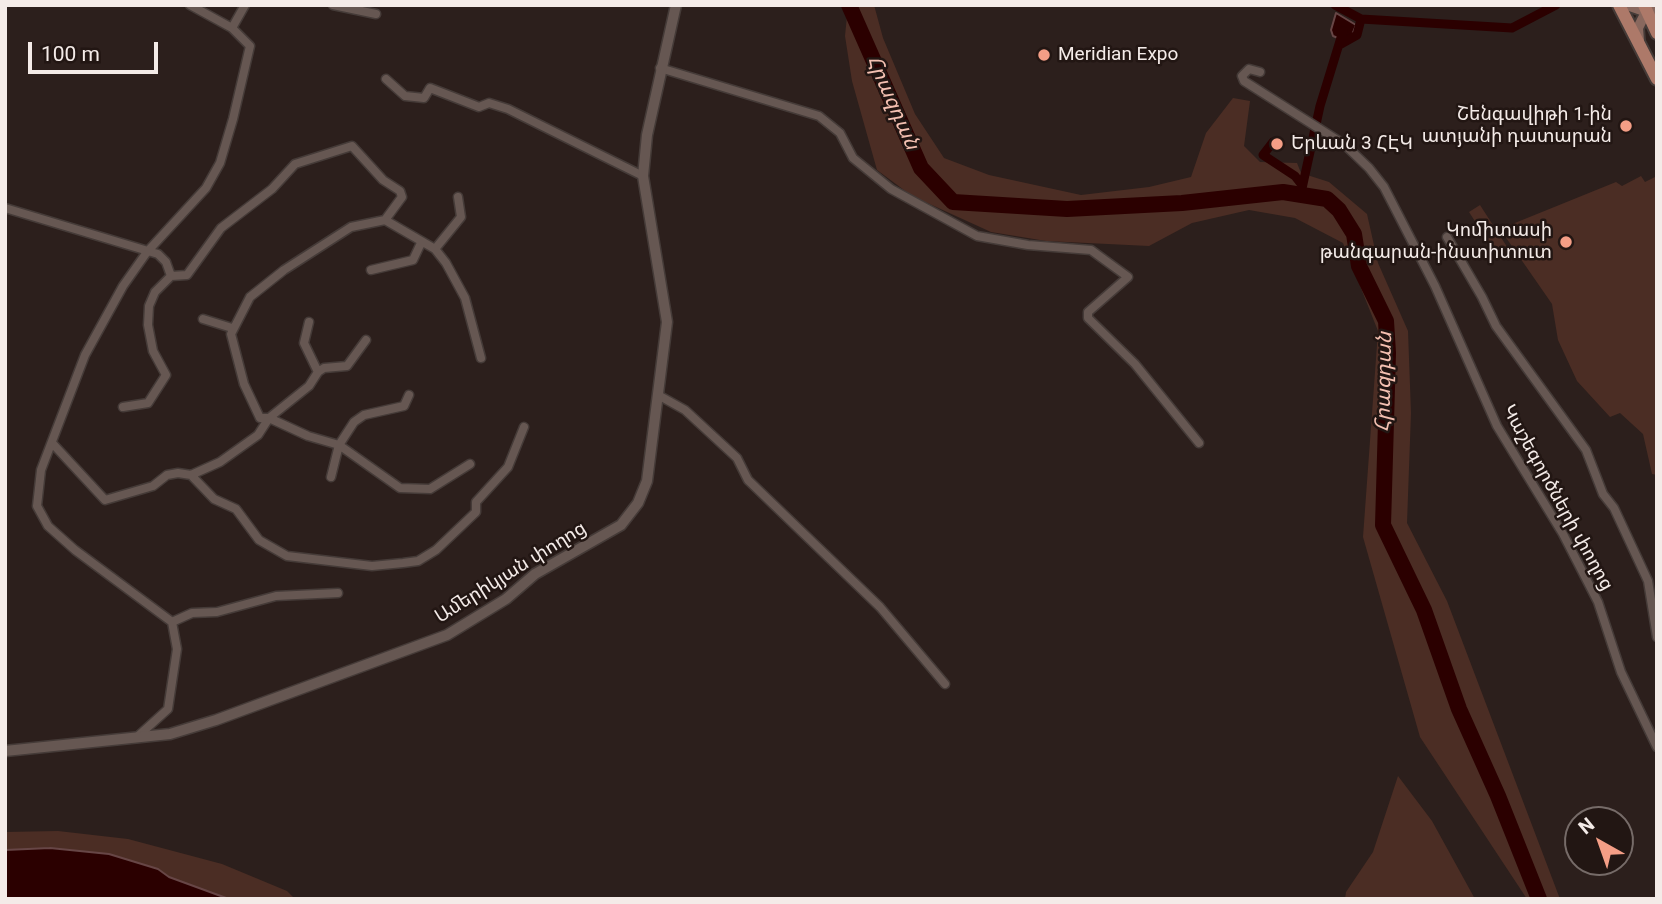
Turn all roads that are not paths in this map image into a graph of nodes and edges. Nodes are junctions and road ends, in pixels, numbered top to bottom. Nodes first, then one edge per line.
1 (191, 5) edge
2 (245, 5) edge
3 (333, 5) edge
4 (676, 5) edge
5 (1619, 5) edge
6 (1627, 5) edge
7 (1649, 8) edge
8 (376, 14) dead end
9 (232, 28) junction
10 (1657, 33) edge
11 (1639, 44) junction
12 (660, 68) junction
13 (1260, 72) dead end
14 (386, 79) dead end
15 (1657, 79) edge
16 (643, 176) junction
17 (458, 197) dead end
18 (5, 208) edge
19 (385, 220) junction
20 (1447, 237) dead end
21 (421, 243) junction
22 (435, 249) junction
23 (147, 252) junction
24 (371, 270) dead end
25 (171, 276) junction
26 (203, 319) dead end
27 (309, 322) dead end
28 (232, 328) junction
29 (366, 340) dead end
30 (481, 358) dead end
31 (318, 372) junction
32 (409, 395) dead end
33 (658, 395) junction
34 (123, 407) dead end
35 (270, 418) junction
36 (524, 427) dead end
37 (1199, 443) dead end
38 (53, 444) junction
39 (339, 445) junction
40 (470, 464) dead end
41 (191, 475) junction
42 (331, 477) dead end
43 (338, 593) dead end
44 (173, 622) junction
45 (1657, 637) edge
46 (945, 684) dead end
47 (135, 738) junction
48 (1657, 747) edge
49 (5, 751) edge

1 - 9 street
2 - 9 street
3 - 8 street
4 - 12 street, Ամերիկյան փողոց
5 - 11 main road
6 - 7 main road
7 - 10 main road
7 - 11 main road
9 - 23 street
11 - 15 main road
12 - 16 street, Ամերիկյան փողոց
12 - 37 street
13 - 48 street, Կաշեգործների փողոց
14 - 16 street
16 - 33 street, Ամերիկյան փողոց
17 - 22 street
18 - 23 street
19 - 21 street
19 - 25 street
19 - 28 street
20 - 45 street, Կաշեգործների փողոց
21 - 22 street
21 - 24 street
22 - 30 street
23 - 25 street
23 - 38 street
25 - 34 street
26 - 28 street
27 - 31 street
28 - 35 street
29 - 31 street
31 - 35 street
32 - 39 street
33 - 46 street
33 - 47 street, Ամերիկյան փողոց
35 - 39 street
35 - 41 street
36 - 41 street
38 - 41 street
38 - 44 street
39 - 40 street
39 - 42 street
43 - 44 street
44 - 47 street
47 - 49 street, Ամերիկյան փողոց

